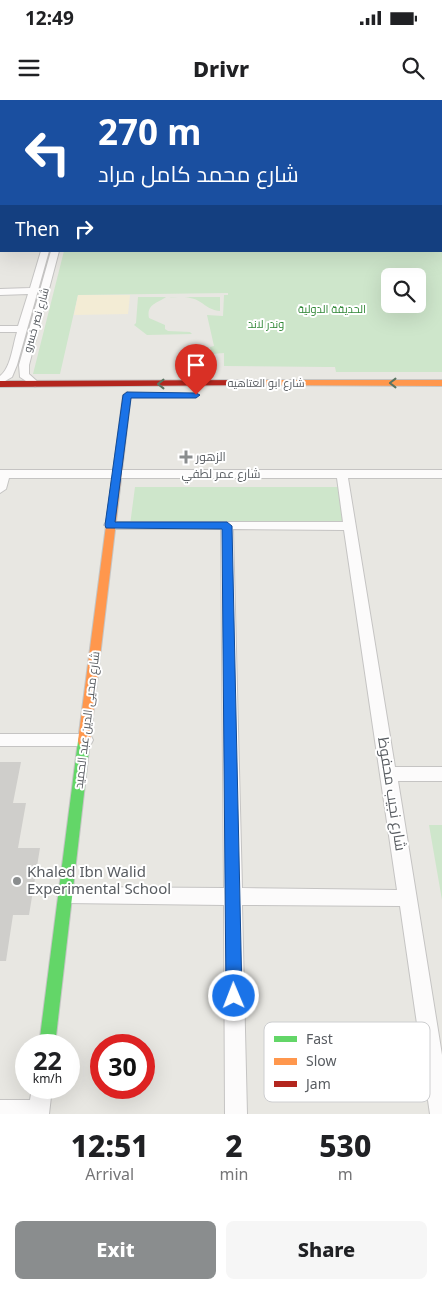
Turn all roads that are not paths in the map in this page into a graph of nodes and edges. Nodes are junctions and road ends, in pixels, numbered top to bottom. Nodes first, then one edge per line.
1 (45, 252) edge
2 (55, 252) edge
3 (0, 292) edge
4 (33, 292) junction
5 (0, 329) edge
6 (22, 329) junction
7 (12, 365) junction
8 (24, 365) junction
9 (0, 383) edge
10 (442, 383) edge
11 (35, 384) junction
12 (88, 395) dead end
13 (127, 395) junction
14 (155, 395) dead end
15 (2, 474) edge
16 (117, 474) junction
17 (342, 474) junction
18 (442, 474) edge
19 (0, 489) edge
20 (110, 525) junction
21 (227, 526) junction
22 (350, 526) junction
23 (0, 740) edge
24 (85, 740) junction
25 (389, 774) junction
26 (442, 774) edge
27 (66, 895) junction
28 (232, 898) junction
29 (408, 898) junction
30 (48, 1034) edge
31 (436, 1043) edge
32 (41, 1099) edge
33 (0, 1111) edge
34 (39, 1113) edge
35 (236, 1114) edge
36 (441, 1114) edge

1 - 4 street, شارع نصر خسرو
2 - 8 street, شارع نصر خسرو
3 - 4 street
4 - 6 street, شارع نصر خسرو
5 - 6 street
6 - 7 street, شارع نصر خسرو
7 - 8 street
7 - 9 street, شارع نصر خسرو
8 - 11 street, شارع نصر خسرو
9 - 11 street, شارع ابو العتاهيه
10 -> 11 street, شارع ابو العتاهيه
12 - 13 street
13 - 14 street
13 - 16 street, شارع محيى الدين عبد الحميد
15 - 16 street, شارع عمر لطفي
15 - 19 street
16 - 17 street, شارع عمر لطفي
16 - 20 street, شارع محيى الدين عبد الحميد
17 - 18 street, شارع عمر لطفي
17 - 22 street, شارع نجيب محفوظ
20 - 21 street
20 - 24 street, شارع محيى الدين عبد الحميد
21 - 22 street
21 - 28 street
22 - 25 street, شارع نجيب محفوظ
23 - 24 street
24 - 27 street, شارع محيى الدين عبد الحميد
25 - 26 street
25 - 29 street, شارع نجيب محفوظ
27 - 28 street
27 - 30 street, شارع محيى الدين عبد الحميد
28 - 29 street
28 - 35 street
29 - 31 street, شارع نجيب محفوظ
31 - 36 street, شارع نجيب محفوظ
32 - 34 street
33 - 34 street

